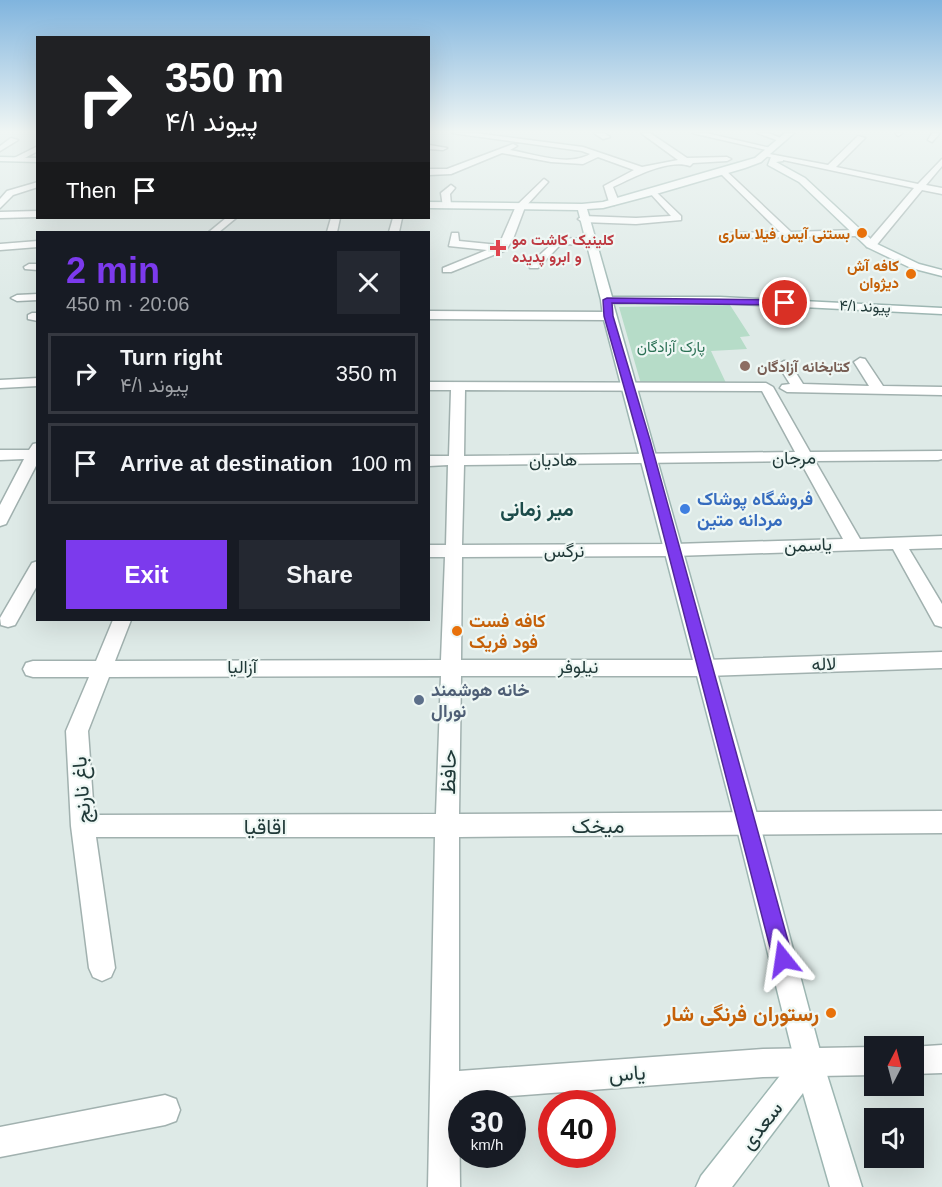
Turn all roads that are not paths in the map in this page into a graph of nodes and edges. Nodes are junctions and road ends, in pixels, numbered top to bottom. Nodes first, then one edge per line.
1 (26, 188) edge
2 (451, 188) dead end
3 (538, 188) edge
4 (609, 188) edge
5 (665, 188) edge
6 (737, 188) edge
7 (811, 188) edge
8 (918, 188) edge
9 (653, 192) junction
10 (27, 199) dead end
11 (2, 202) edge
12 (614, 202) junction
13 (430, 205) edge
14 (446, 205) junction
15 (521, 206) junction
16 (36, 213) edge
17 (583, 213) junction
18 (0, 215) edge
19 (230, 219) edge
20 (215, 231) edge
21 (856, 233) junction
22 (455, 235) dead end
23 (789, 235) junction
24 (729, 236) dead end
25 (591, 242) junction
26 (36, 244) edge
27 (505, 244) junction
28 (871, 245) junction
29 (0, 246) edge
30 (534, 266) dead end
31 (447, 270) dead end
32 (942, 273) edge
33 (36, 297) edge
34 (17, 298) dead end
35 (608, 308) junction
36 (942, 311) edge
37 (430, 315) edge
38 (860, 362) dead end
39 (784, 365) dead end
40 (36, 382) edge
41 (0, 384) edge
42 (430, 386) edge
43 (458, 386) junction
44 (630, 387) junction
45 (879, 390) junction
46 (942, 391) edge
47 (36, 452) edge
48 (0, 455) edge
49 (938, 455) dead end
50 (806, 458) junction
51 (650, 459) junction
52 (430, 461) edge
53 (456, 461) junction
54 (0, 520) edge
55 (897, 542) junction
56 (942, 542) edge
57 (854, 543) junction
58 (674, 550) junction
59 (430, 551) edge
60 (453, 551) junction
61 (36, 571) edge
62 (8, 620) dead end
63 (942, 620) edge
64 (122, 621) edge
65 (942, 660) edge
66 (451, 666) junction
67 (101, 667) junction
68 (706, 668) junction
69 (33, 669) dead end
70 (942, 822) edge
71 (447, 825) junction
72 (748, 825) junction
73 (83, 826) junction
74 (102, 968) dead end
75 (942, 1059) edge
76 (924, 1060) edge
77 (864, 1061) edge
78 (808, 1062) junction
79 (445, 1087) junction
80 (165, 1110) dead end
81 (0, 1142) edge
82 (444, 1187) edge
83 (712, 1187) edge
84 (846, 1187) edge

1 - 11 street
2 - 14 street
3 - 15 street
4 - 12 street
5 - 9 street
6 - 23 street
7 - 21 street
8 - 28 street
9 - 12 street
9 - 17 street
10 - 11 street
12 - 17 street
13 - 14 street
14 - 15 street
15 - 17 street
15 - 27 street
16 - 18 street
17 - 25 street
19 - 20 street
21 - 23 street
21 - 28 street
22 - 27 street
23 - 24 street
25 - 30 street
25 - 35 street
26 - 29 street
27 - 31 street
28 - 32 street
33 - 34 street
35 - 36 street, پیوند ۴/۱
35 - 37 street, پیوند ۴/۱
35 - 44 street
38 - 45 street
39 - 45 street
40 - 41 street
42 - 43 street
43 - 44 street
43 - 53 street, حافظ
44 - 50 street
44 - 51 street
45 - 46 street
47 - 48 street
47 - 54 street
49 - 50 street, مرجان
50 - 51 street, مرجان
50 - 57 street
51 - 53 street, هادیان
51 - 58 street
52 - 53 street, هادیان
53 - 60 street, حافظ
55 - 56 street, یاسمن
55 - 57 street, یاسمن
55 - 63 street
57 - 58 street, یاسمن
58 - 60 street, نرگس
58 - 68 street
59 - 60 street, نرگس
60 - 66 street, حافظ
61 - 62 street
64 - 67 street, باغ نارنج
65 - 68 street, لاله
66 - 67 street, آزالیا
66 - 68 street, نیلوفر
66 - 71 street, حافظ
67 - 69 street, آزالیا
67 - 73 street, باغ نارنج
68 - 72 street
70 - 72 street, میخک
71 - 72 street, میخک
71 - 73 street, اقاقیا
71 - 79 street, حافظ
72 - 78 street
73 - 74 street, باغ نارنج
75 - 76 street
77 - 78 street, یاس
78 - 79 street, یاس
78 - 83 street, سعدی
78 - 84 street
79 - 82 street, حافظ
80 - 81 street

